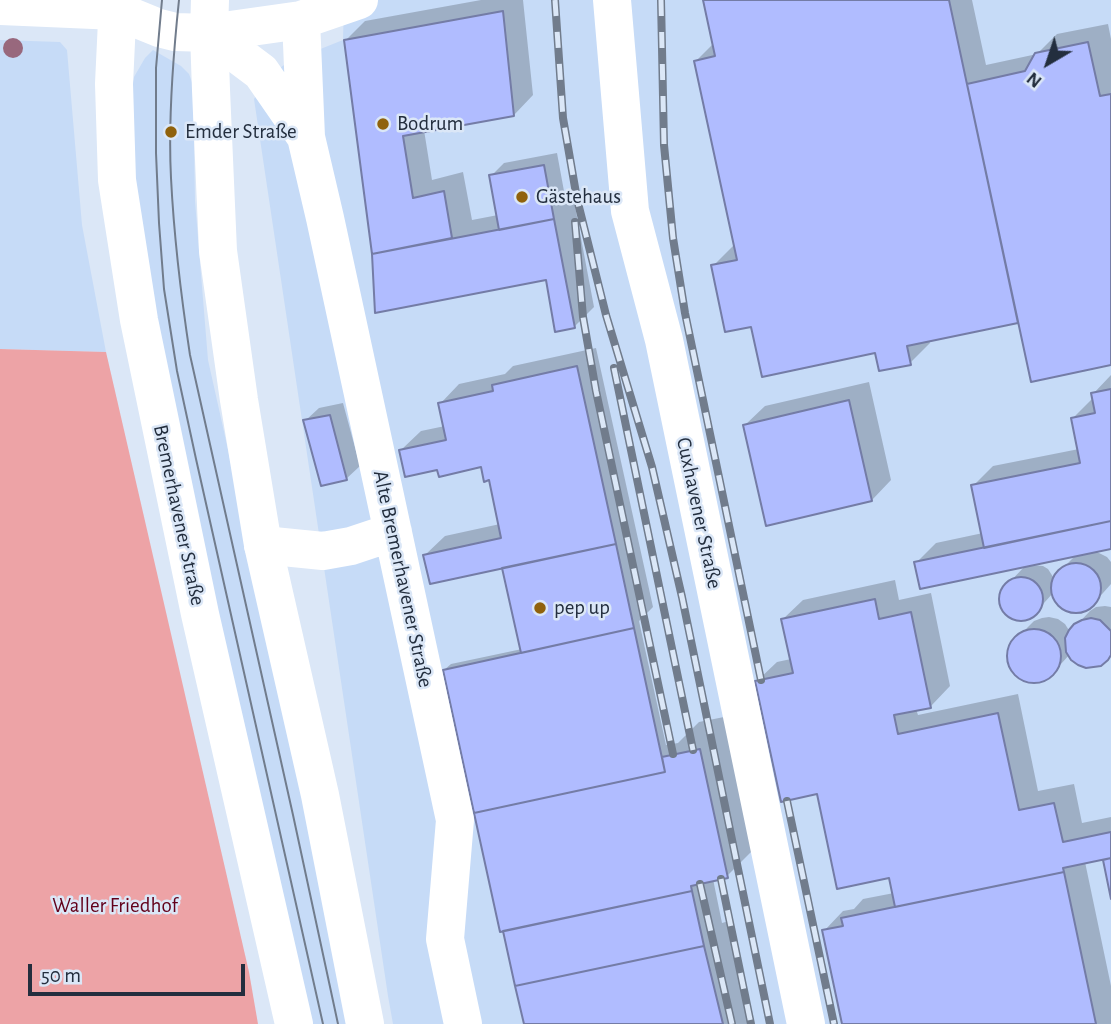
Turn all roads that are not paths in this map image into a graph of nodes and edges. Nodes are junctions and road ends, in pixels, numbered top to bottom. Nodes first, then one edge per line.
1 (359, 0) edge
2 (612, 0) edge
3 (125, 4) edge
4 (0, 6) edge
5 (210, 16) edge
6 (301, 20) junction
7 (306, 137) junction
8 (393, 532) junction
9 (263, 545) junction
10 (294, 1024) edge
11 (365, 1024) edge
12 (463, 1024) edge
13 (806, 1024) edge

1 - 6 main road
2 - 13 main road, Cuxhavener Straße
3 - 4 main road
3 - 5 main road
3 - 10 main road, Bremerhavener Straße
5 - 6 main road
5 - 7 main road, Alte Bremerhavener Straße
5 - 9 main road
6 - 7 main road, Alte Bremerhavener Straße
7 - 8 main road, Alte Bremerhavener Straße
8 - 9 main road
8 - 12 main road, Alte Bremerhavener Straße
9 - 11 main road

